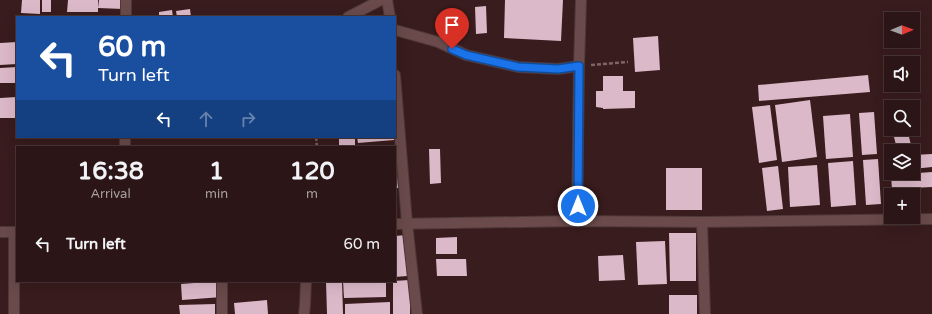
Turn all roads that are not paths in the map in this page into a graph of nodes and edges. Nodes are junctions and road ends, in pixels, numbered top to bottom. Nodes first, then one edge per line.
1 (126, 0) edge
2 (381, 0) edge
3 (387, 0) edge
4 (581, 0) edge
5 (126, 16) edge
6 (350, 16) edge
7 (390, 16) edge
8 (396, 30) edge
9 (579, 66) junction
10 (396, 87) edge
11 (932, 219) edge
12 (578, 221) junction
13 (702, 222) junction
14 (407, 223) junction
15 (396, 224) edge
16 (0, 232) edge
17 (16, 232) edge
18 (222, 282) edge
19 (306, 282) edge
20 (14, 314) edge
21 (222, 314) edge
22 (304, 314) edge
23 (417, 314) edge
24 (705, 314) edge

1 - 5 street
2 - 6 street
3 - 7 street
4 - 9 street
8 - 9 street
9 - 12 street
10 - 14 street
11 - 13 street
12 - 13 street
12 - 14 street
13 - 24 street
14 - 15 street
14 - 23 street
16 - 17 street
17 - 20 street
18 - 21 street
19 - 22 street

